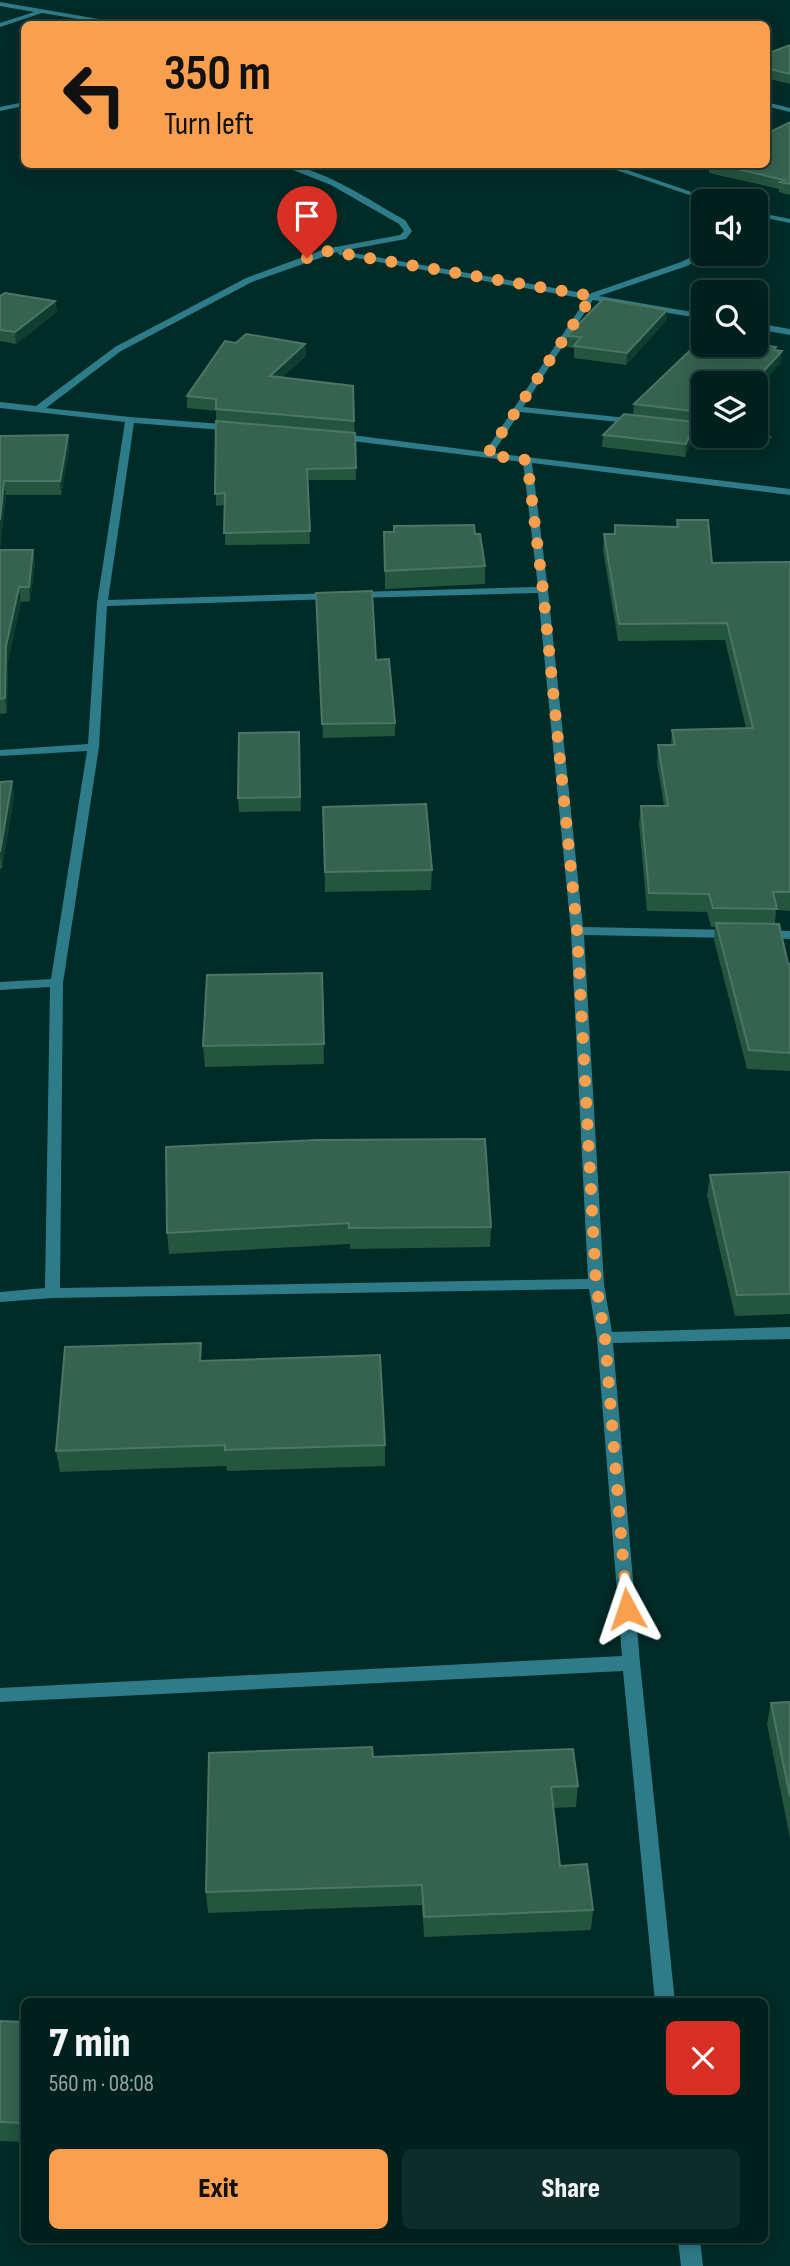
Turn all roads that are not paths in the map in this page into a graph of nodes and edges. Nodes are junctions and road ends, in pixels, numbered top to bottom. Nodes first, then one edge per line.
1 (0, 4) edge
2 (44, 10) junction
3 (101, 21) edge
4 (0, 25) edge
5 (21, 105) edge
6 (770, 105) edge
7 (0, 109) edge
8 (790, 110) edge
9 (292, 168) edge
10 (613, 168) edge
11 (691, 193) edge
12 (768, 217) edge
13 (790, 221) edge
14 (328, 251) junction
15 (691, 259) edge
16 (592, 296) junction
17 (691, 315) edge
18 (768, 328) edge
19 (790, 332) edge
20 (0, 405) edge
21 (38, 409) junction
22 (519, 409) junction
23 (130, 420) junction
24 (651, 424) edge
25 (664, 426) edge
26 (241, 429) edge
27 (691, 429) edge
28 (324, 435) edge
29 (487, 455) junction
30 (527, 460) junction
31 (790, 492) edge
32 (543, 590) junction
33 (102, 603) junction
34 (93, 747) junction
35 (0, 752) edge
36 (577, 930) junction
37 (790, 935) edge
38 (57, 983) junction
39 (0, 986) edge
40 (596, 1284) junction
41 (52, 1293) junction
42 (0, 1297) edge
43 (790, 1333) edge
44 (605, 1338) junction
45 (631, 1663) junction
46 (0, 1695) edge
47 (665, 1998) edge
48 (689, 2243) edge
49 (692, 2266) edge

1 - 2 street
2 - 3 street
2 - 4 street
5 - 7 street
6 - 8 street
9 - 14 street
10 - 11 street
12 - 13 street
14 - 16 street
14 - 21 street
15 - 16 street
16 - 17 street
16 - 22 street
18 - 19 street
20 - 21 street
21 - 23 street
22 - 24 street
22 - 29 street
23 - 26 street
23 - 33 street
25 - 27 street
28 - 29 street
29 - 30 street
30 - 31 street
30 - 32 street
32 - 33 street
32 - 36 street
33 - 34 street
34 - 35 street
34 - 38 street
36 - 37 street
36 - 40 street
38 - 39 street
38 - 41 street
40 - 41 street
40 - 44 street
41 - 42 street
43 - 44 street
44 - 45 street
45 - 46 street
45 - 47 street
48 - 49 street

